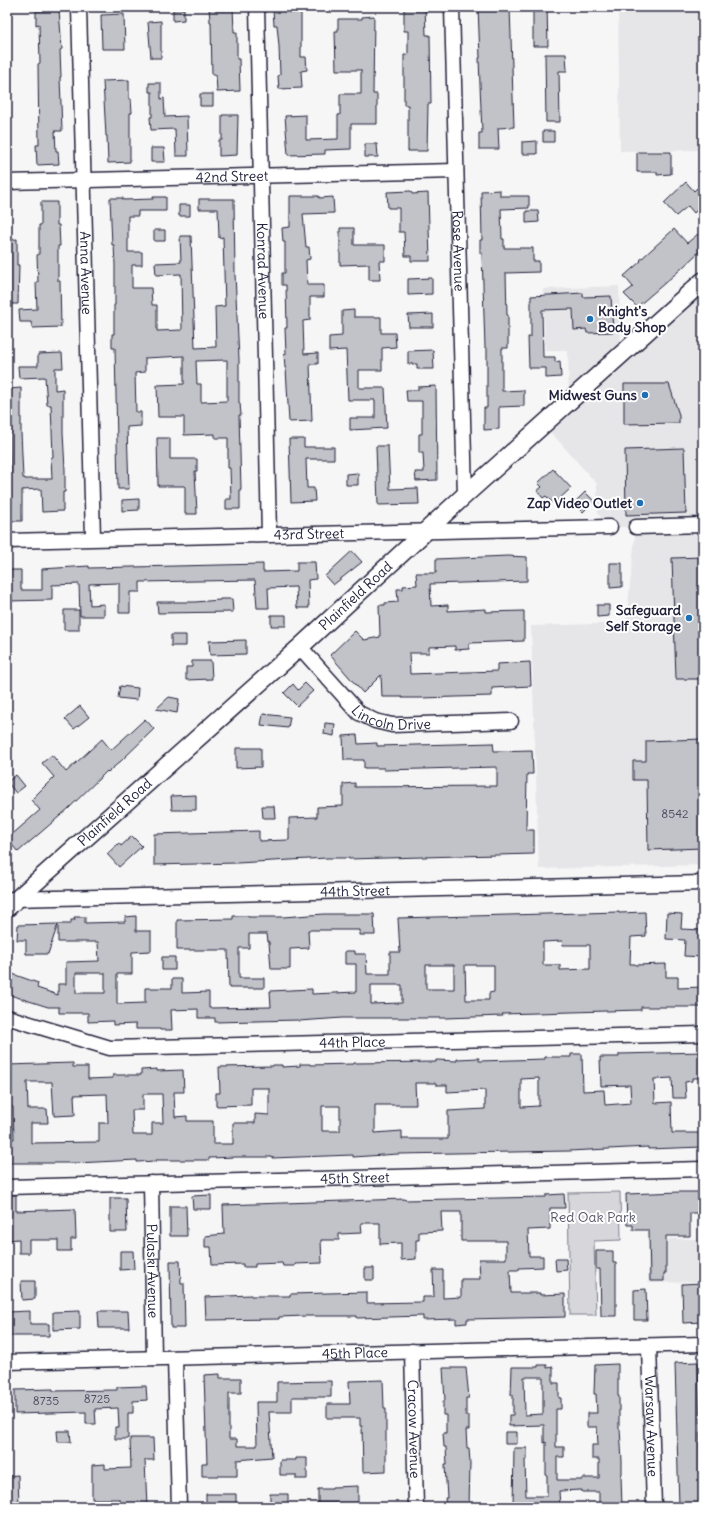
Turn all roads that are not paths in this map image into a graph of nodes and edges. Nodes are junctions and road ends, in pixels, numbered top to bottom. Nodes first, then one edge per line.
1 (79, 7) edge
2 (256, 7) edge
3 (452, 7) edge
4 (456, 171) junction
5 (260, 176) junction
6 (84, 180) junction
7 (7, 182) edge
8 (703, 281) edge
9 (464, 496) junction
10 (703, 525) edge
11 (610, 527) dead end
12 (636, 527) dead end
13 (426, 532) junction
14 (269, 534) junction
15 (93, 538) junction
16 (7, 540) edge
17 (300, 647) junction
18 (511, 721) dead end
19 (703, 883) edge
20 (10, 902) edge
21 (7, 1017) edge
22 (703, 1034) edge
23 (703, 1169) edge
24 (151, 1183) junction
25 (7, 1187) edge
26 (703, 1344) edge
27 (649, 1346) junction
28 (412, 1351) junction
29 (154, 1358) junction
30 (175, 1358) junction
31 (7, 1362) edge
32 (179, 1507) edge
33 (416, 1507) edge
34 (654, 1507) edge

1 - 6 street, Anna Avenue
2 - 5 street, Konrad Avenue
3 - 4 street, Rose Avenue
4 - 5 street, 42nd Street
4 - 9 street, Rose Avenue
5 - 6 street, 42nd Street
5 - 14 street, Konrad Avenue
6 - 7 street, 42nd Street
6 - 15 street, Anna Avenue
8 - 9 street, Plainfield Road
9 - 13 street, Plainfield Road
10 - 12 street
11 - 13 street, 43rd Street
13 - 14 street, 43rd Street
13 - 17 street, Plainfield Road
14 - 15 street, 43rd Street
15 - 16 street, 43rd Street
17 - 18 street, Lincoln Drive
17 - 20 street, Plainfield Road
19 - 20 street, 44th Street
21 - 22 street, 44th Place
23 - 24 street, 45th Street
24 - 25 street, 45th Street
24 - 29 street, Pulaski Avenue
26 - 27 street, 45th Place
27 - 28 street, 45th Place
27 - 34 street, Warsaw Avenue
28 - 30 street, 45th Place
28 - 33 street, Cracow Avenue
29 - 30 street, 45th Place
29 - 31 street, 45th Place
30 - 32 street

